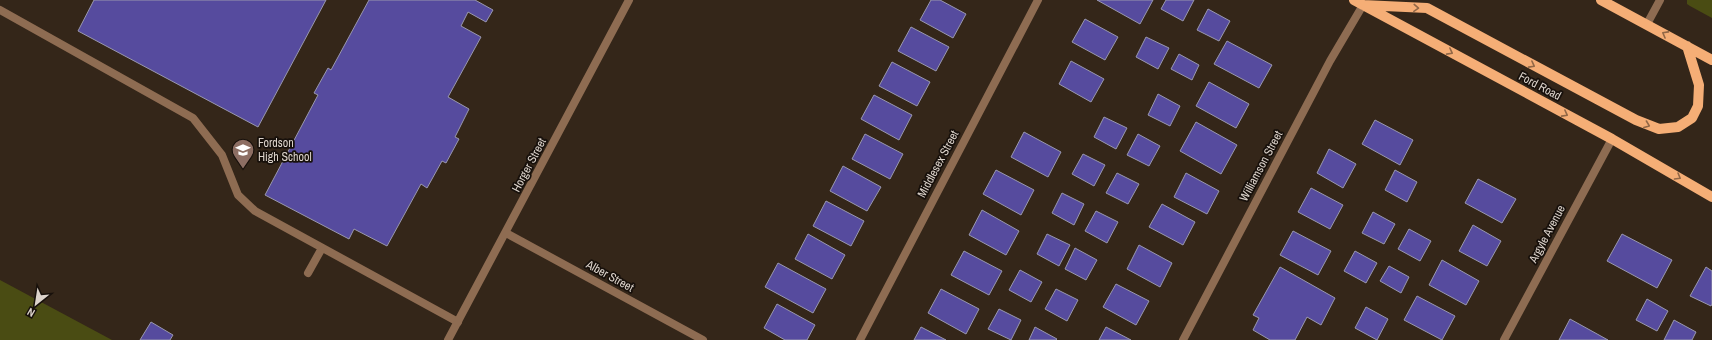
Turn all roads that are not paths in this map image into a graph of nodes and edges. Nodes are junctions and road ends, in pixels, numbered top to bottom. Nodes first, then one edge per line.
1 (629, 0) edge
2 (1038, 0) edge
3 (1601, 0) edge
4 (1660, 0) edge
5 (1359, 2) edge
6 (0, 10) edge
7 (1647, 24) junction
8 (1686, 46) junction
9 (1712, 60) edge
10 (1612, 139) junction
11 (1712, 197) edge
12 (506, 233) junction
13 (322, 248) junction
14 (308, 273) dead end
15 (458, 322) junction
16 (448, 340) edge
17 (703, 340) edge
18 (860, 340) edge
19 (1182, 340) edge
20 (1504, 340) edge

1 - 12 street, Horger Street
2 - 18 street, Middlesex Street
3 - 7 main road
4 - 7 street
5 -> 8 main road
5 -> 10 main road, Ford Road
5 - 19 street, Williamson Street
6 - 13 street
8 -> 7 main road
8 - 9 main road
10 -> 11 main road, Ford Road
10 - 20 street, Argyle Avenue
12 - 15 street, Horger Street
12 - 17 street, Alber Street
13 - 14 street
13 - 15 street
15 - 16 street, Horger Street

